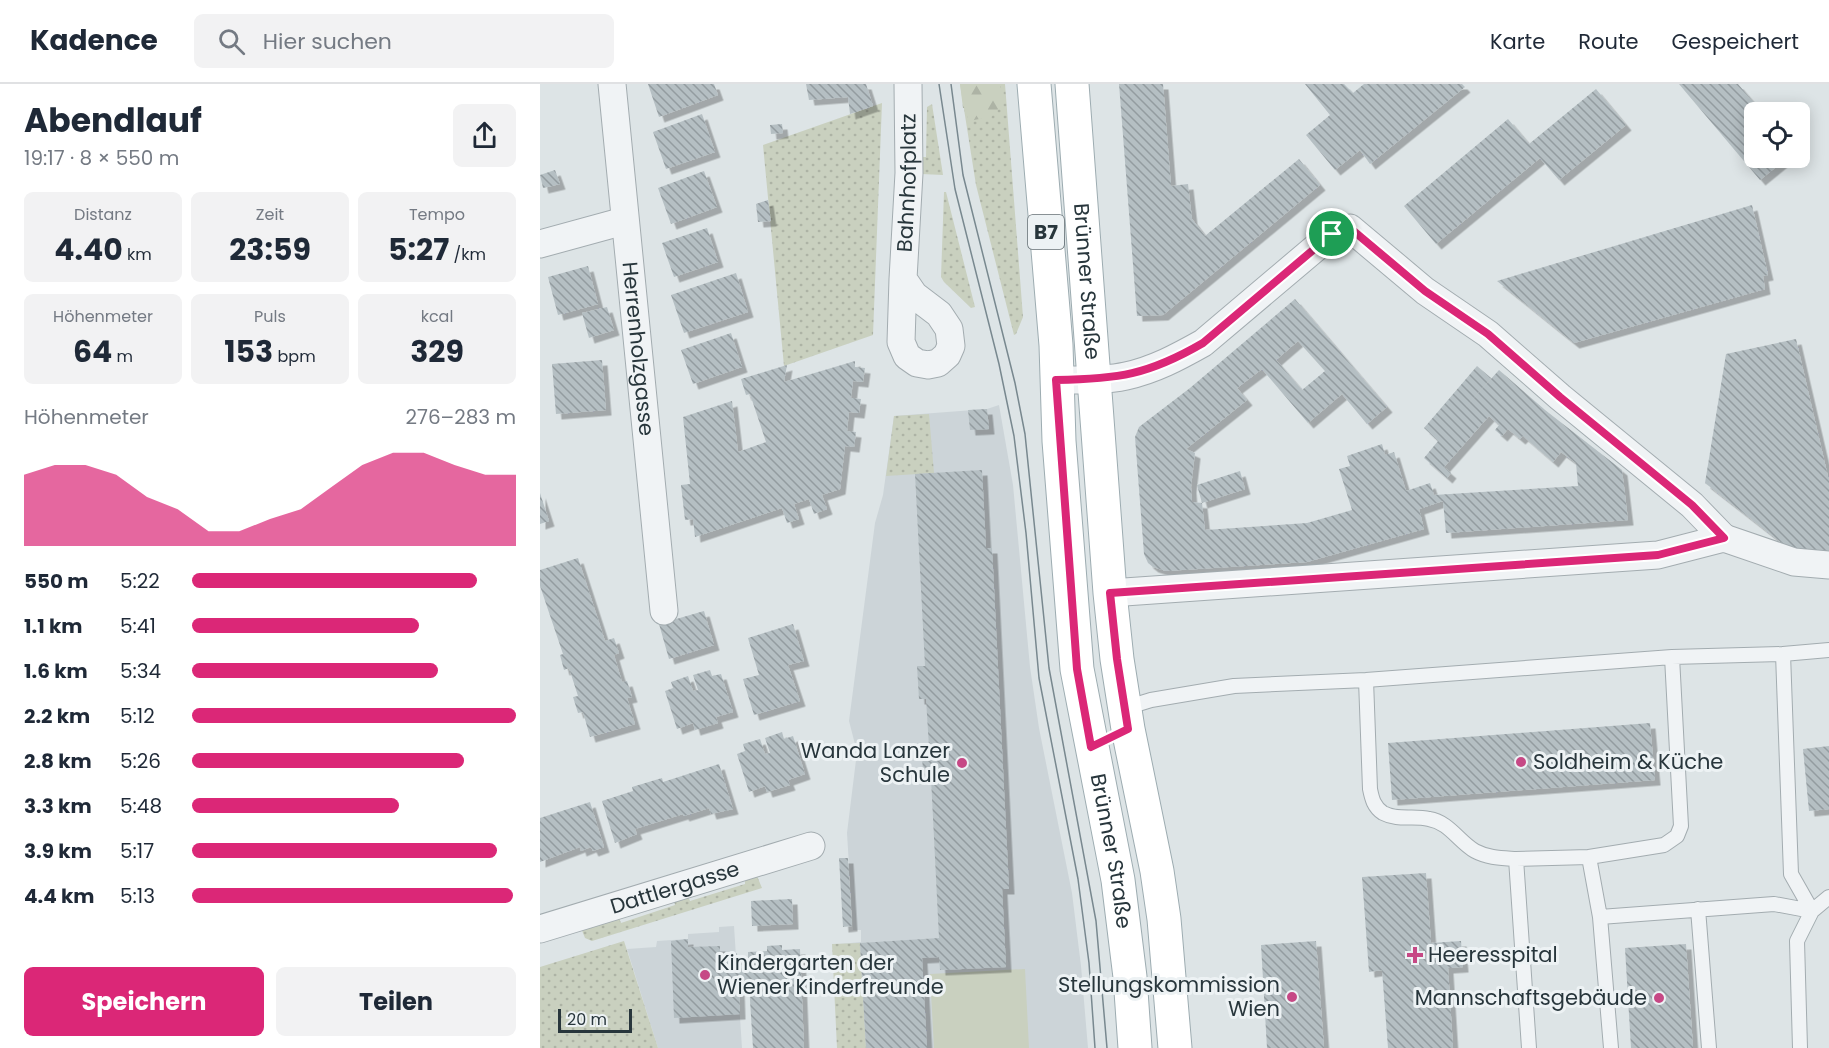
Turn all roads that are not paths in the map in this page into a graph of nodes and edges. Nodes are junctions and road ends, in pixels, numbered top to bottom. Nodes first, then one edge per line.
1 (612, 84) edge
2 (908, 84) edge
3 (1034, 84) edge
4 (1072, 84) edge
5 (624, 221) junction
6 (540, 244) edge
7 (903, 279) dead end
8 (1095, 379) junction
9 (1056, 380) junction
10 (1724, 538) junction
11 (1829, 565) edge
12 (1110, 593) junction
13 (664, 611) dead end
14 (1829, 650) edge
15 (1783, 654) junction
16 (1672, 657) junction
17 (1366, 680) junction
18 (1113, 731) junction
19 (811, 846) dead end
20 (1589, 857) junction
21 (1516, 859) junction
22 (1829, 897) edge
23 (1698, 909) junction
24 (1812, 911) junction
25 (1600, 917) junction
26 (540, 929) edge
27 (1135, 1048) edge
28 (1174, 1048) edge
29 (1529, 1048) edge
30 (1611, 1048) edge
31 (1709, 1048) edge
32 (1800, 1048) edge

1 - 5 street, Herrenholzgasse
2 - 7 street, Bahnhofplatz
3 - 9 main road, Brünner Straße / B7
4 - 8 main road, Brünner Straße / B7
5 - 6 street
5 - 13 street, Herrenholzgasse
8 - 9 street
8 - 10 street
8 - 12 main road, Brünner Straße / B7
9 - 18 main road, Brünner Straße / B7
10 - 11 street
10 - 12 street
12 - 18 main road, Brünner Straße / B7
14 - 15 lane
15 - 16 lane
15 - 24 lane
16 - 17 lane
16 - 20 lane
17 - 18 lane
17 - 21 lane
18 - 27 main road, Brünner Straße / B7
18 - 28 main road, Brünner Straße / B7
19 - 26 street, Dattlergasse
20 - 21 lane
20 - 25 lane
21 - 29 lane
22 - 24 lane
23 - 24 lane
23 - 25 lane
23 - 31 lane
24 - 32 lane
25 - 30 lane

